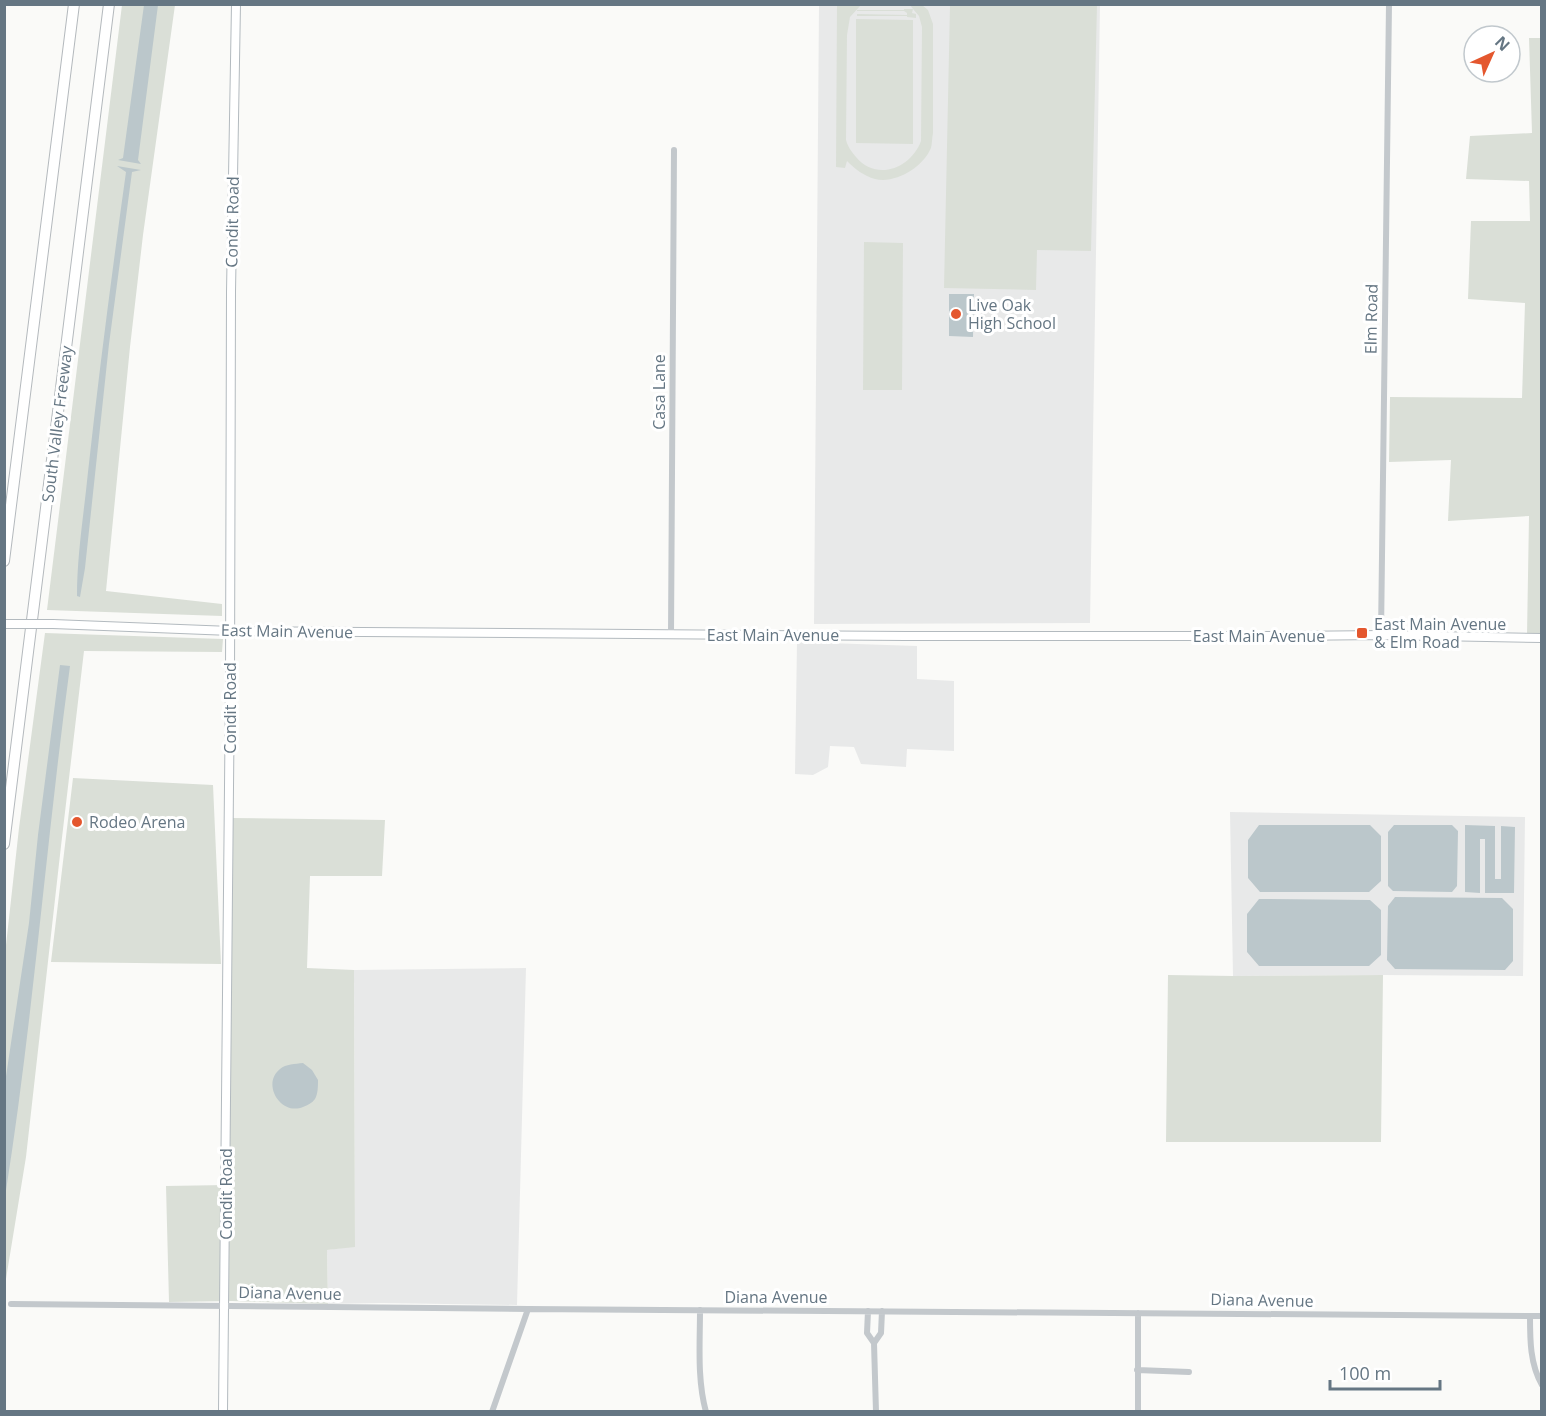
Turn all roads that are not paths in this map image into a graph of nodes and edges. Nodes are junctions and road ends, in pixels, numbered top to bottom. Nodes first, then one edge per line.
1 (74, 4) edge
2 (109, 4) edge
3 (236, 4) edge
4 (1389, 4) edge
5 (674, 150) dead end
6 (4, 561) edge
7 (4, 624) edge
8 (231, 631) junction
9 (671, 635) junction
10 (1381, 635) junction
11 (1542, 638) edge
12 (4, 844) edge
13 (11, 1304) dead end
14 (225, 1305) junction
15 (528, 1309) junction
16 (700, 1310) junction
17 (868, 1311) junction
18 (882, 1311) junction
19 (1138, 1313) junction
20 (1530, 1316) junction
21 (1542, 1316) edge
22 (874, 1343) junction
23 (1137, 1370) junction
24 (1189, 1372) dead end
25 (1542, 1385) edge
26 (223, 1412) edge
27 (492, 1412) edge
28 (706, 1412) edge
29 (876, 1412) edge
30 (1138, 1412) edge

1 - 6 highway
2 - 12 highway, South Valley Freeway
3 - 8 street, Condit Road
4 - 10 street, Elm Road
5 - 9 street, Casa Lane
7 - 8 street, East Main Avenue, bridge
8 - 9 street, East Main Avenue
8 - 14 street, Condit Road
9 - 10 street, East Main Avenue
10 - 11 street, East Main Avenue
13 - 14 street, Diana Avenue
14 - 15 street, Diana Avenue
14 - 26 street, Condit Road
15 - 16 street, Diana Avenue
15 - 27 street
16 - 17 street, Diana Avenue
16 - 28 street
17 - 18 street, Diana Avenue
17 - 22 street
18 - 19 street, Diana Avenue
18 - 22 street
19 - 20 street, Diana Avenue
19 - 23 street
20 - 21 street, Diana Avenue
20 - 25 street
22 - 29 street
23 - 24 street
23 - 30 street

